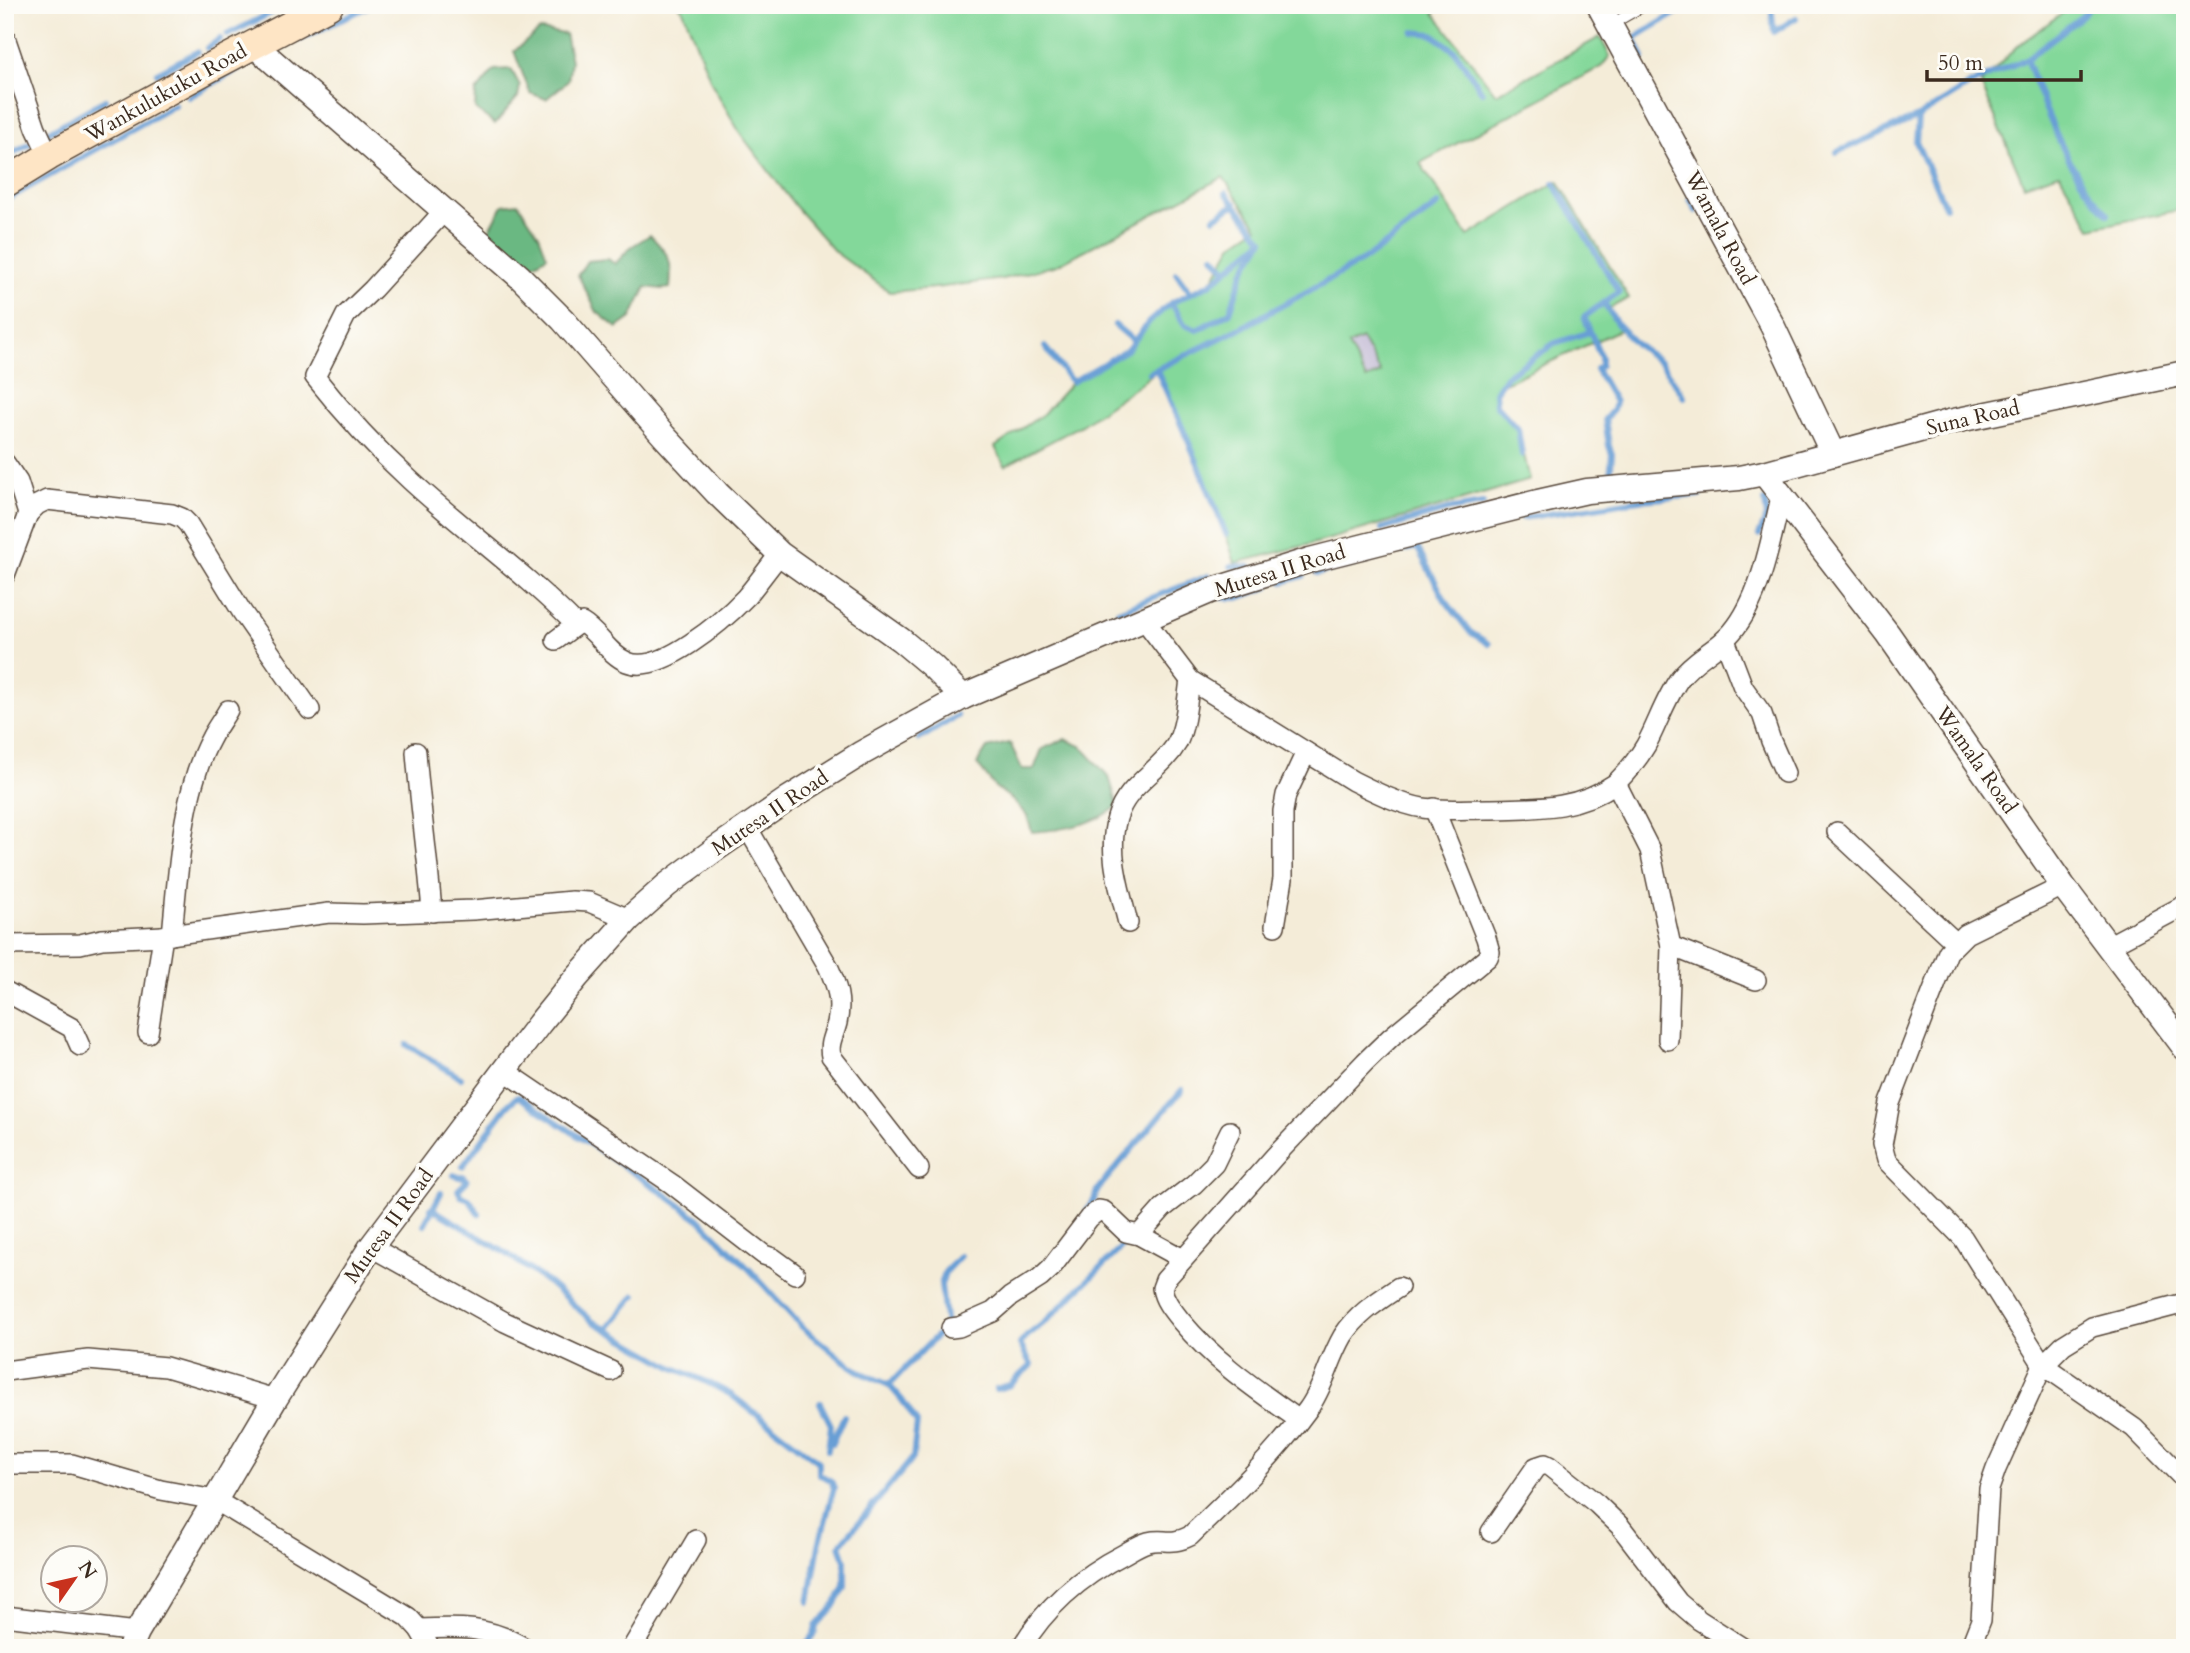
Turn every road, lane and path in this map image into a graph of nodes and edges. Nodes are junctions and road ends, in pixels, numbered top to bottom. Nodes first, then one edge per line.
1 (329, 5) edge
2 (1645, 5) edge
3 (1604, 15) edge
4 (5, 37) edge
5 (254, 45) junction
6 (49, 156) junction
7 (5, 183) edge
8 (445, 210) junction
9 (2185, 373) edge
10 (1833, 454) junction
11 (5, 463) edge
12 (1764, 473) junction
13 (1781, 497) junction
14 (28, 514) junction
15 (780, 554) junction
16 (5, 575) edge
17 (1143, 618) junction
18 (576, 625) junction
19 (556, 640) dead end
20 (1725, 640) junction
21 (1190, 680) junction
22 (963, 697) junction
23 (228, 710) dead end
24 (310, 710) dead end
25 (415, 752) dead end
26 (1306, 752) junction
27 (1785, 773) dead end
28 (1616, 783) junction
29 (1434, 808) junction
30 (747, 827) junction
31 (1837, 832) dead end
32 (2063, 886) junction
33 (2185, 905) edge
34 (432, 912) junction
35 (629, 919) junction
36 (1128, 923) dead end
37 (1275, 926) dead end
38 (167, 935) junction
39 (1955, 942) junction
40 (5, 945) edge
41 (1671, 946) junction
42 (2108, 946) junction
43 (1756, 980) dead end
44 (5, 991) edge
45 (148, 1033) dead end
46 (1668, 1040) dead end
47 (80, 1046) dead end
48 (2185, 1048) edge
49 (505, 1071) junction
50 (1230, 1130) dead end
51 (919, 1169) dead end
52 (1139, 1235) junction
53 (372, 1247) junction
54 (1183, 1259) junction
55 (795, 1273) dead end
56 (1399, 1287) dead end
57 (2185, 1303) edge
58 (951, 1328) dead end
59 (2043, 1366) junction
60 (5, 1371) edge
61 (611, 1371) dead end
62 (275, 1399) junction
63 (1300, 1420) junction
64 (5, 1464) edge
65 (2185, 1480) edge
66 (215, 1500) junction
67 (1491, 1532) dead end
68 (696, 1540) dead end
69 (5, 1616) edge
70 (419, 1629) junction
71 (134, 1640) edge
72 (430, 1648) edge
73 (524, 1648) edge
74 (632, 1648) edge
75 (1021, 1648) edge
76 (1743, 1648) edge
77 (1970, 1648) edge

1 - 5 main road, Wankulukuku Road
2 - 3 lane
3 - 10 street, Wamala Road
4 - 6 street
5 - 6 main road, Wankulukuku Road
5 - 8 street
6 - 7 main road, Wankulukuku Road
8 - 15 street
8 - 18 street
9 - 10 street, Suna Road
10 - 12 street, Suna Road
11 - 14 street
12 - 13 street, Wamala Road
12 - 17 street, Mutesa II Road
13 - 20 street
13 - 32 street, Wamala Road
14 - 16 street
14 - 24 street
15 - 18 street
15 - 22 street
17 - 21 street
17 - 22 street, Mutesa II Road
18 - 19 street
20 - 27 street
20 - 28 street
21 - 26 street
21 - 36 street
22 - 30 street, Mutesa II Road
23 - 38 street
25 - 34 street
26 - 29 street
26 - 37 street
28 - 29 street
28 - 41 street
29 - 54 street
30 - 35 street, Mutesa II Road
30 - 51 street
31 - 39 street
32 - 39 street
32 - 42 street, Wamala Road
33 - 42 street
34 - 35 street
34 - 38 street
35 - 49 street, Mutesa II Road
38 - 40 street
38 - 45 street
39 - 59 street
41 - 43 street
41 - 46 street
42 - 48 street, Wamala Road
44 - 47 street
49 - 53 street, Mutesa II Road
49 - 55 street
50 - 52 street
52 - 54 street
52 - 58 street
53 - 61 street
53 - 62 street, Mutesa II Road
54 - 63 street
56 - 63 street
57 - 59 street
59 - 65 street
59 - 77 street
60 - 62 street
62 - 66 street, Mutesa II Road
63 - 75 street
64 - 66 street
66 - 70 street
66 - 71 street, Mutesa II Road
67 - 76 street
68 - 74 street
69 - 71 street
70 - 72 street
70 - 73 street

